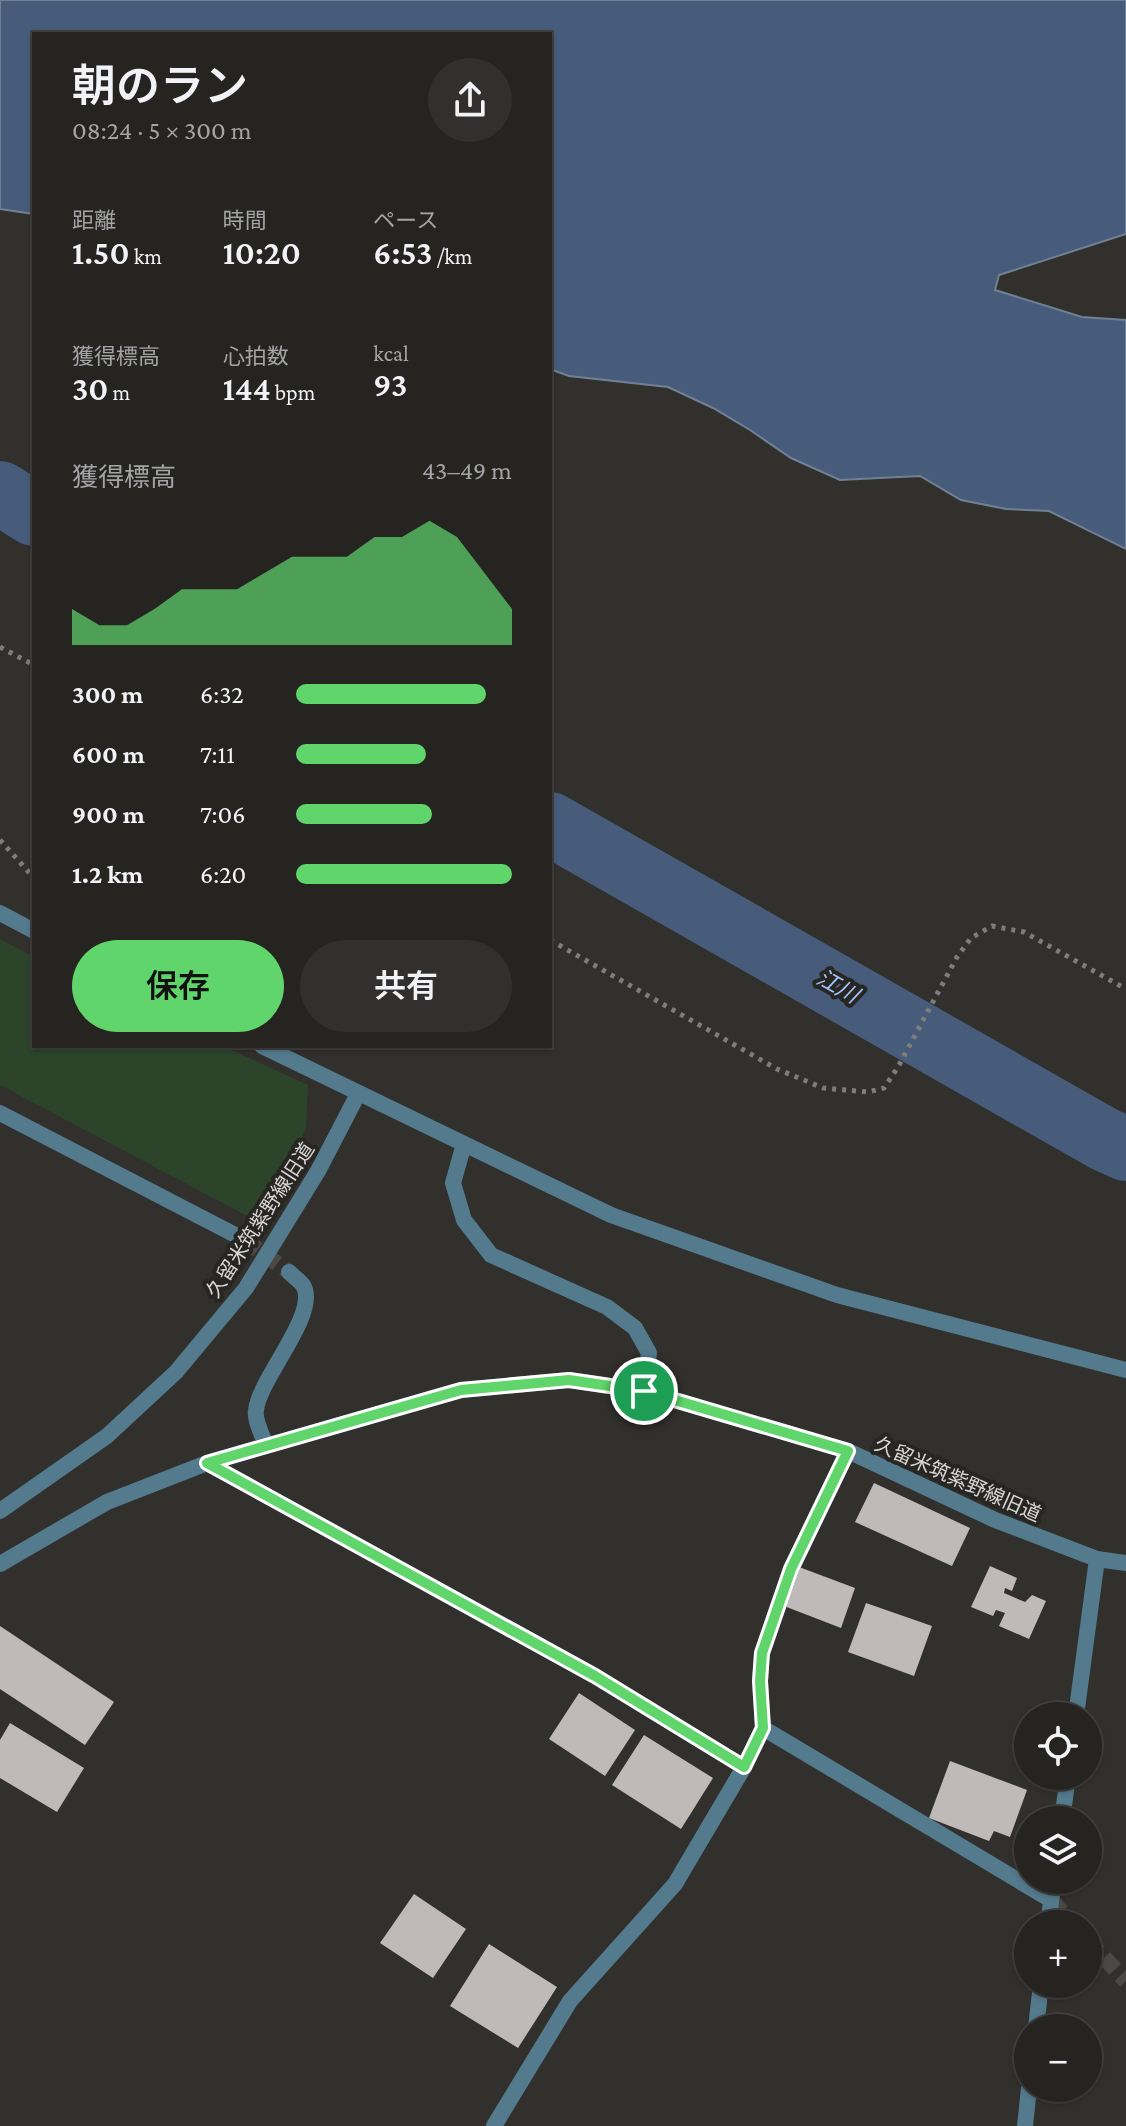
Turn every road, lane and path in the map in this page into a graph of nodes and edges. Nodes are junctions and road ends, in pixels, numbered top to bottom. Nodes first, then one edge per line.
1 (0, 647) edge
2 (32, 664) edge
3 (0, 840) edge
4 (32, 876) edge
5 (0, 913) edge
6 (32, 930) edge
7 (552, 941) edge
8 (1126, 989) edge
9 (266, 1048) edge
10 (358, 1094) junction
11 (0, 1113) edge
12 (464, 1144) junction
13 (245, 1240) tunnel mouth
14 (289, 1272) tunnel mouth
15 (1126, 1370) edge
16 (644, 1391) junction
17 (266, 1446) junction
18 (848, 1451) junction
19 (207, 1463) junction
20 (0, 1511) edge
21 (1097, 1559) junction
22 (1126, 1563) edge
23 (0, 1564) edge
24 (1078, 1702) edge
25 (763, 1728) junction
26 (744, 1767) junction
27 (1052, 1894) edge
28 (1051, 1900) junction
29 (1050, 1910) edge
30 (1028, 2102) edge
31 (494, 2126) edge
32 (1025, 2126) edge

1 - 2 path
3 - 4 path
5 - 6 street
7 - 8 path
9 - 10 street
10 - 12 street
10 - 20 street, 久留米筑紫野線旧道
11 - 13 street
12 - 15 street
12 - 16 street
14 - 17 street
16 - 17 street, 久留米筑紫野線旧道
16 - 18 street, 久留米筑紫野線旧道
17 - 19 street, 久留米筑紫野線旧道
18 - 21 street, 久留米筑紫野線旧道
18 - 25 street
19 - 23 street, 久留米筑紫野線旧道
19 - 26 street
21 - 22 street, 久留米筑紫野線旧道
21 - 24 street
25 - 26 street
25 - 28 street
26 - 31 street
27 - 28 street
28 - 29 street
30 - 32 street

